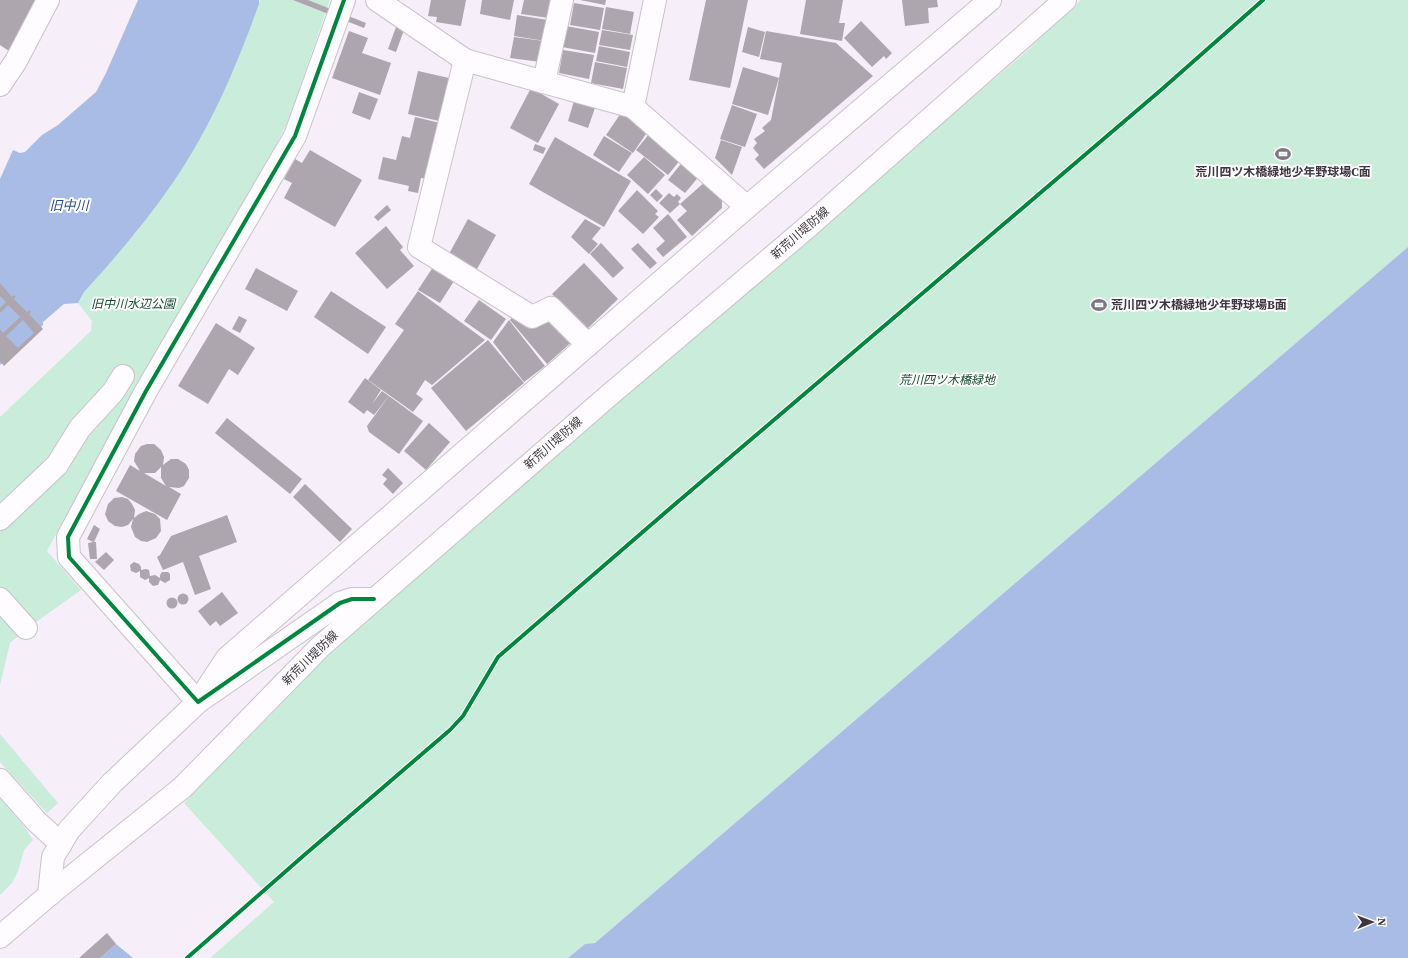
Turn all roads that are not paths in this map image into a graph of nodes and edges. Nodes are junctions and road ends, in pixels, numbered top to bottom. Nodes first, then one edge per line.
1 (48, 0) edge
2 (344, 0) edge
3 (376, 0) edge
4 (562, 0) edge
5 (655, 0) edge
6 (990, 0) edge
7 (1066, 0) edge
8 (465, 60) junction
9 (544, 82) junction
10 (0, 85) edge
11 (633, 107) junction
12 (747, 207) junction
13 (588, 345) junction
14 (123, 376) dead end
15 (0, 519) edge
16 (0, 599) edge
17 (374, 599) junction
18 (26, 628) dead end
19 (198, 702) junction
20 (0, 780) edge
21 (61, 844) junction
22 (49, 895) junction
23 (0, 937) edge

1 - 10 main road
2 - 19 main road
3 - 8 main road
4 - 9 main road
5 - 11 main road
6 - 12 main road
7 - 17 main road, 新荒川堤防線
8 - 9 main road
8 - 13 main road
9 - 11 main road
11 - 12 main road
12 - 13 main road
13 - 19 main road
14 - 15 main road
16 - 18 main road
17 - 19 main road
17 - 22 main road, 新荒川堤防線
19 - 21 main road
20 - 21 main road
21 - 22 main road
22 - 23 main road, 新荒川堤防線

